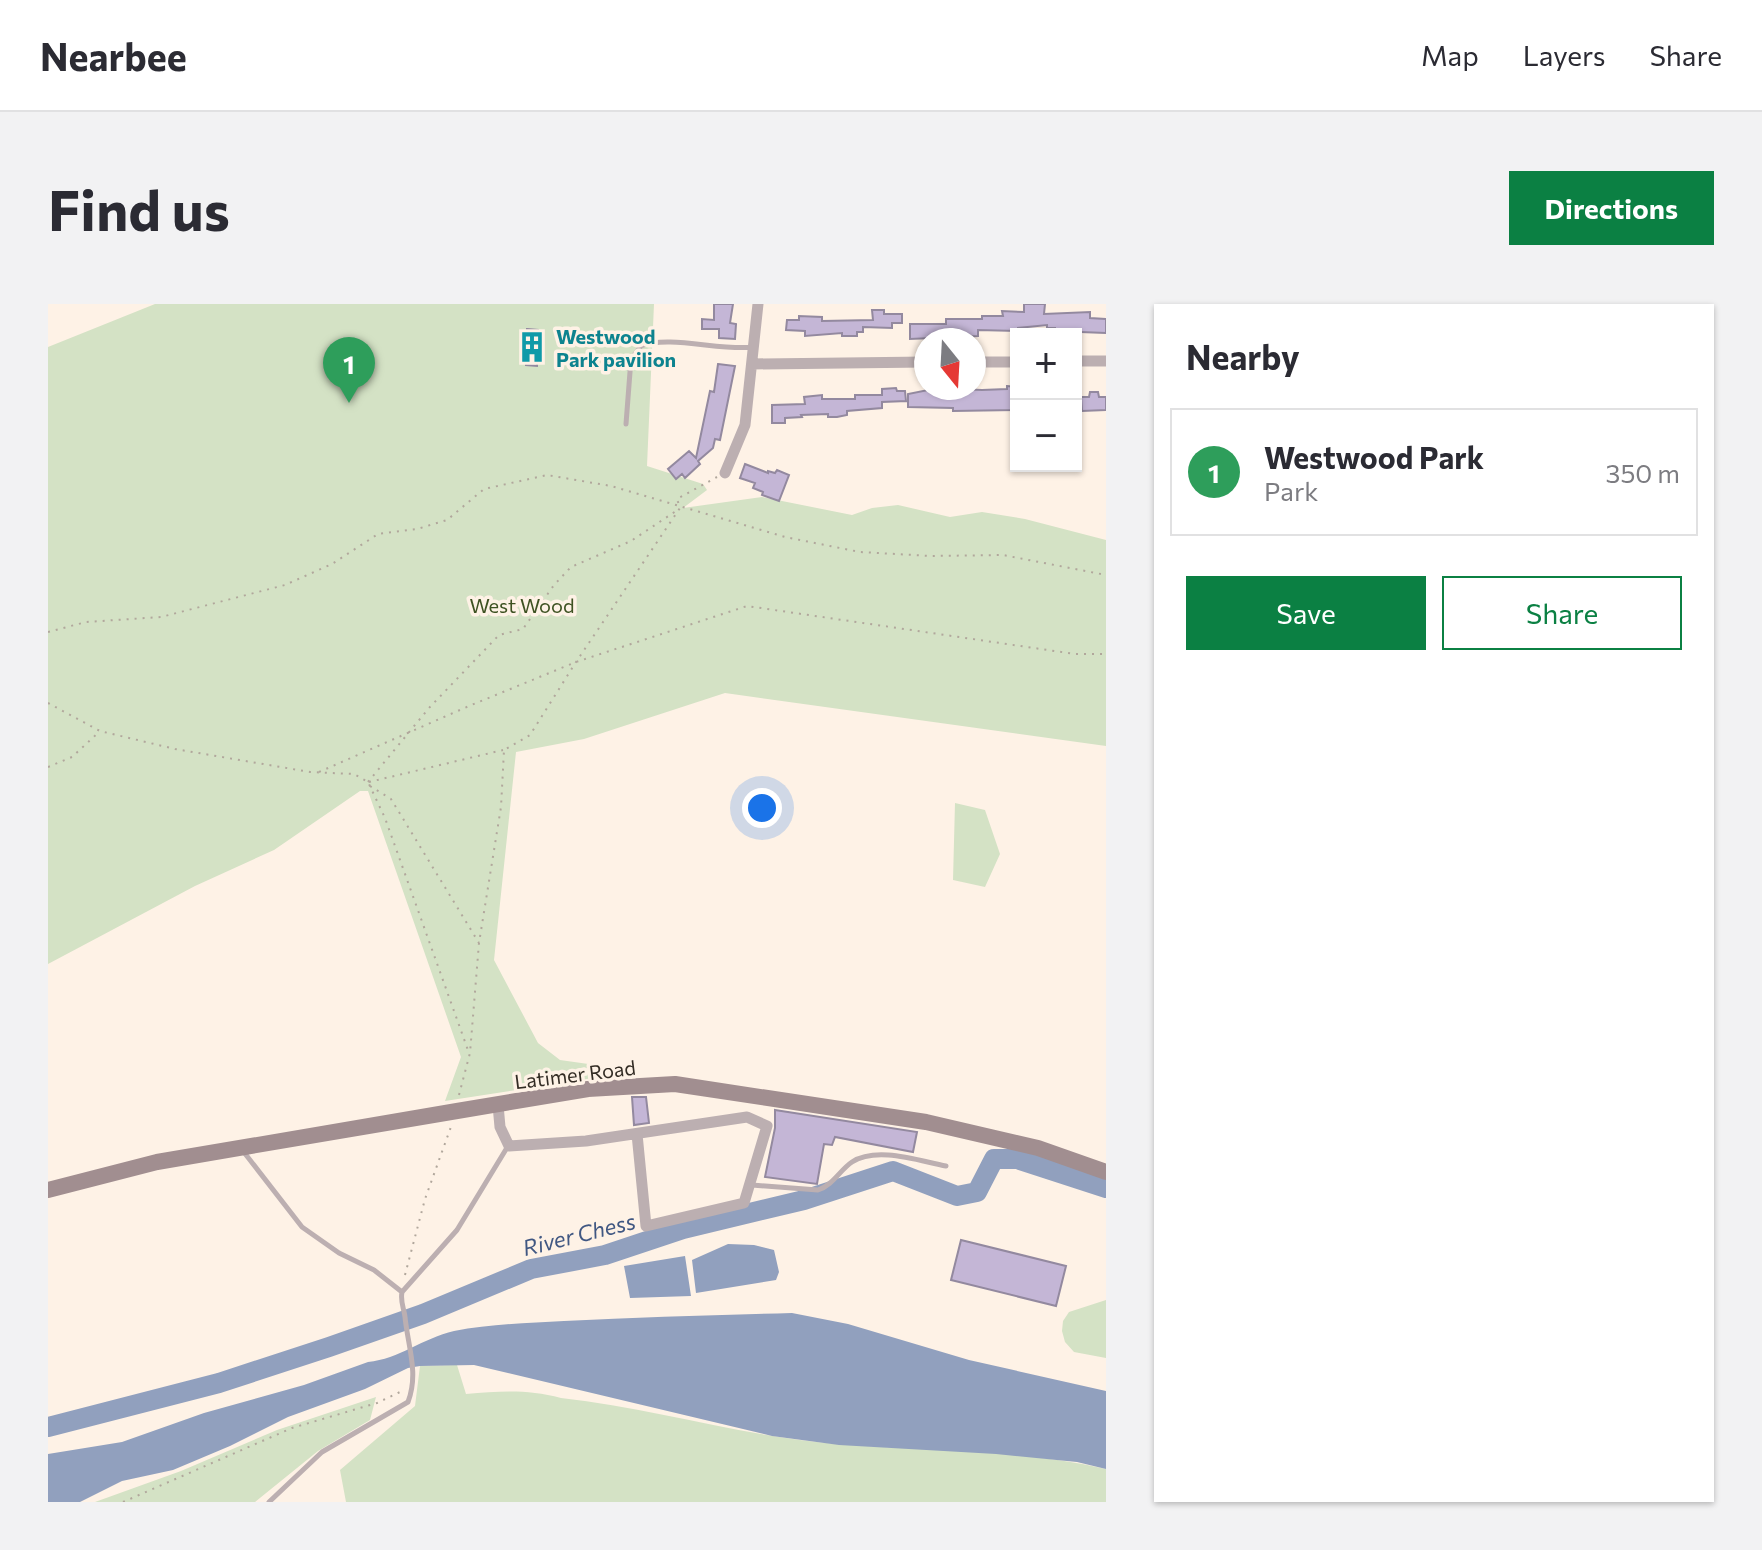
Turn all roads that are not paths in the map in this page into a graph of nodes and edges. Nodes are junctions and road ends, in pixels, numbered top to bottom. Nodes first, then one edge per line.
1 (758, 304) edge
2 (754, 347) junction
3 (1082, 361) edge
4 (1106, 361) edge
5 (914, 362) edge
6 (986, 362) edge
7 (1010, 362) edge
8 (752, 364) junction
9 (626, 424) dead end
10 (725, 473) road end
11 (770, 1098) junction
12 (498, 1105) junction
13 (767, 1126) junction
14 (637, 1134) junction
15 (509, 1146) junction
16 (240, 1147) junction
17 (946, 1166) dead end
18 (1106, 1172) edge
19 (751, 1184) junction
20 (48, 1190) edge
21 (402, 1292) junction
22 (269, 1502) edge

1 - 2 street
2 - 8 street
2 - 9 lane
3 - 4 street
5 - 8 street
6 - 7 street
8 - 10 street
11 - 12 street, Latimer Road
11 - 13 street
11 - 18 street, Latimer Road
12 - 15 street
12 - 16 street, Latimer Road
13 - 14 street
13 - 19 street
14 - 15 street
14 - 19 street
15 - 21 lane
16 - 20 street, Latimer Road
16 - 21 lane
17 - 19 lane
21 - 22 lane

